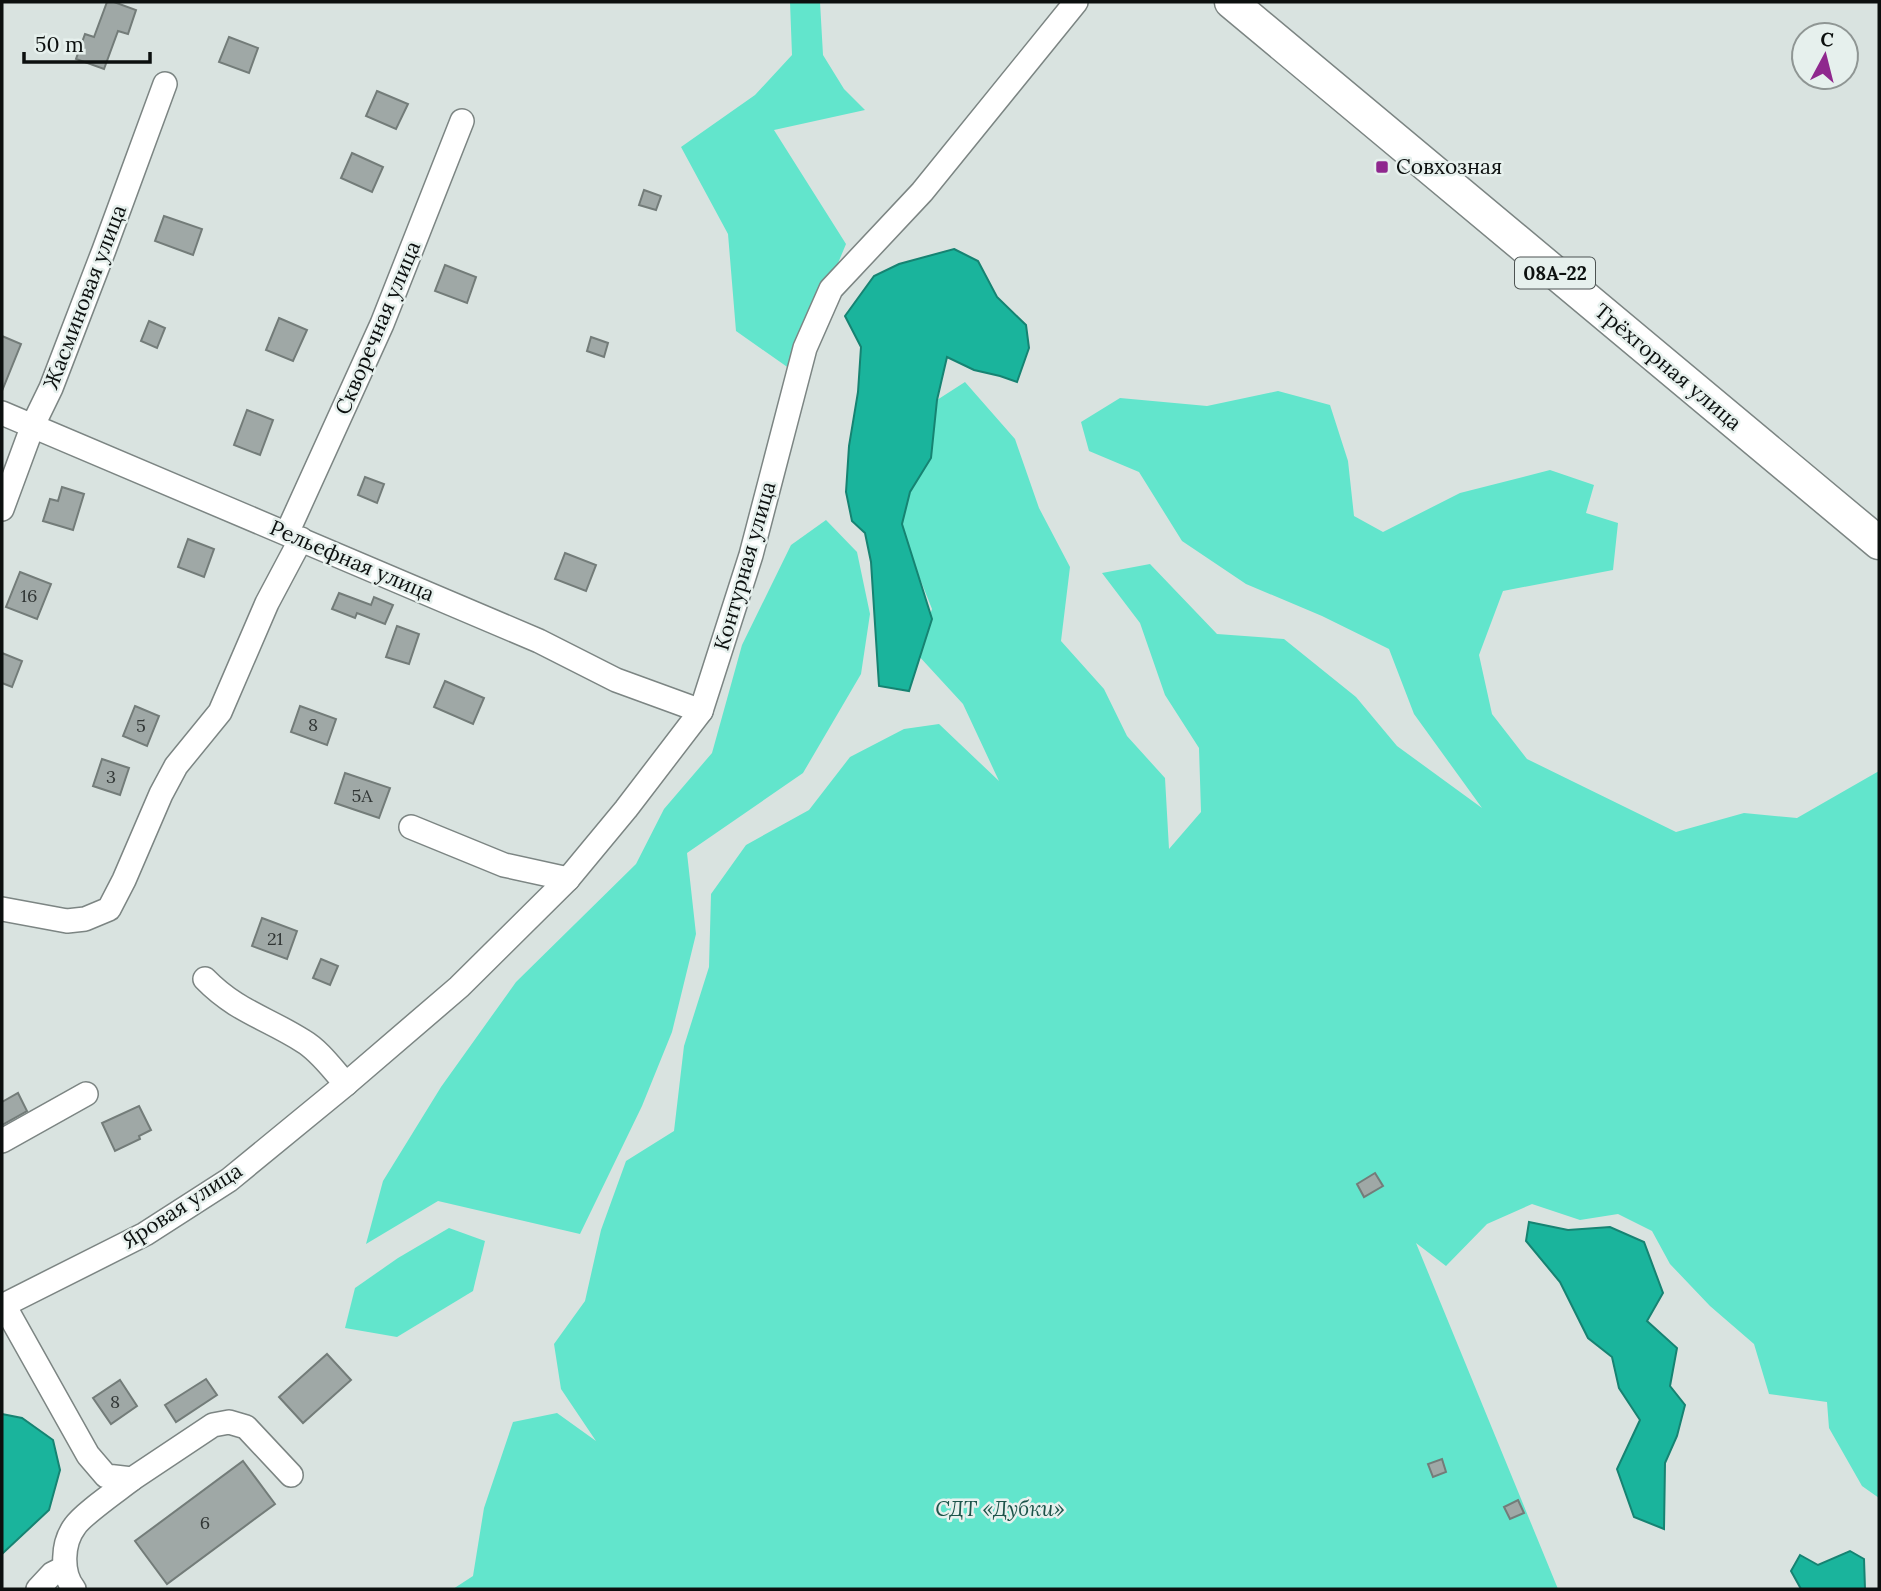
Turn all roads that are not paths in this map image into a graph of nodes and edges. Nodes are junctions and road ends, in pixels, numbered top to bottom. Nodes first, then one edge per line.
1 (1076, 2) edge
2 (1231, 2) edge
3 (165, 84) dead end
4 (462, 121) dead end
5 (2, 413) edge
6 (33, 425) junction
7 (2, 509) edge
8 (294, 536) junction
9 (1879, 543) edge
10 (701, 711) junction
11 (411, 827) dead end
12 (568, 879) junction
13 (2, 909) edge
14 (205, 979) dead end
15 (346, 1084) junction
16 (86, 1094) dead end
17 (2, 1141) edge
18 (3, 1306) edge
19 (291, 1475) dead end
20 (132, 1479) junction
21 (64, 1568) junction
22 (38, 1589) edge
23 (74, 1589) edge

1 - 10 street, Контурная улица
2 - 9 highway, Трёхгорная улица / 08А-22
3 - 6 street, Жасминовая улица
4 - 8 street, Скворечная улица
5 - 6 street, Рельефная улица
6 - 7 street, Жасминовая улица
6 - 8 street, Рельефная улица
8 - 10 street, Рельефная улица
8 - 13 street, Скворечная улица
10 - 12 street, Контурная улица
11 - 12 street
12 - 15 street, Контурная улица
14 - 15 street
15 - 18 street, Яровая улица
16 - 17 street
18 - 20 street, Яровая улица
19 - 20 street
20 - 21 street
21 - 22 street
21 - 23 street

